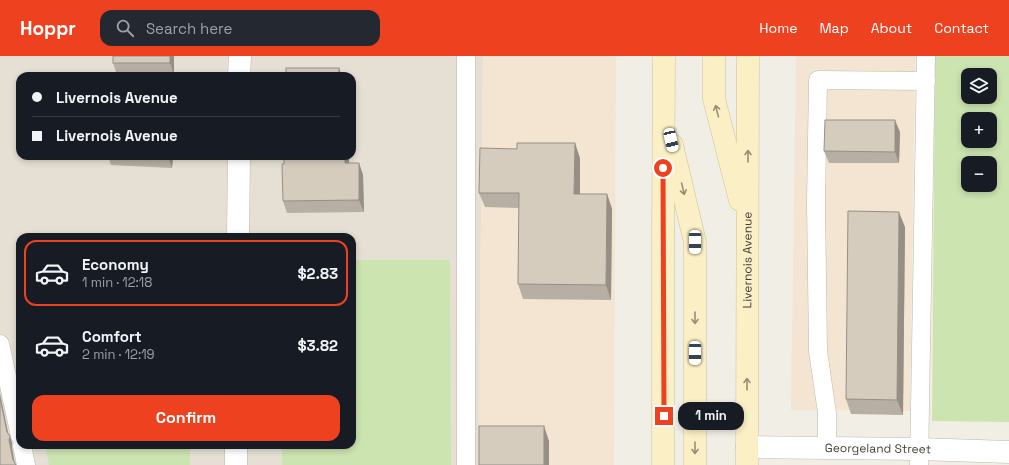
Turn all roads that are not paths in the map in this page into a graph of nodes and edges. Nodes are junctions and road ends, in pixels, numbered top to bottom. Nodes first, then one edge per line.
1 (240, 56) edge
2 (466, 56) edge
3 (664, 56) edge
4 (714, 56) edge
5 (748, 56) edge
6 (926, 56) edge
7 (240, 72) edge
8 (926, 81) junction
9 (664, 111) junction
10 (239, 160) edge
11 (747, 230) junction
12 (238, 233) edge
13 (0, 344) edge
14 (16, 418) edge
15 (826, 448) junction
16 (23, 449) edge
17 (236, 449) edge
18 (1009, 452) edge
19 (747, 456) edge
20 (919, 457) edge
21 (26, 465) edge
22 (236, 465) edge
23 (466, 465) edge
24 (663, 465) edge
25 (695, 465) edge

1 - 7 street
2 - 23 lane
3 - 9 main road
11 -> 4 main road
11 -> 5 main road, Livernois Avenue
6 - 8 lane
8 - 15 lane
8 - 20 lane
9 - 24 main road
9 -> 25 main road
10 - 12 street
19 -> 11 main road, Livernois Avenue
13 - 14 lane
15 - 19 street, Georgeland Street
15 - 20 street, Georgeland Street
16 - 21 lane
17 - 22 street
18 - 20 street, Georgeland Street

